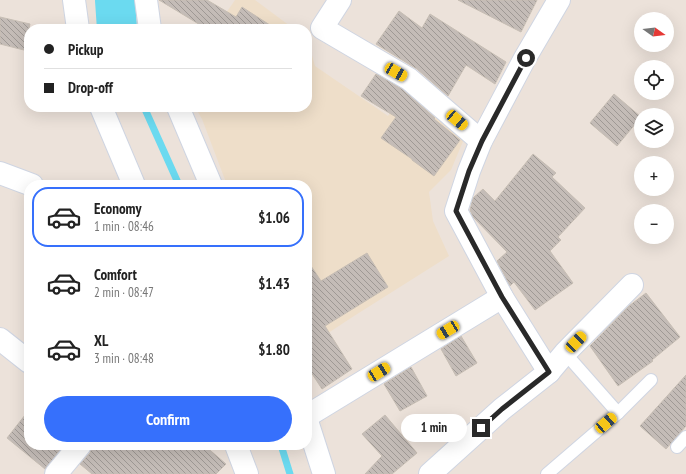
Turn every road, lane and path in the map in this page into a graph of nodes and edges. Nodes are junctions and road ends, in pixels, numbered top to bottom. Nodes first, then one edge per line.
1 (74, 0) edge
2 (146, 0) edge
3 (340, 0) edge
4 (560, 0) edge
5 (77, 24) edge
6 (149, 24) edge
7 (103, 112) edge
8 (180, 112) edge
9 (482, 141) junction
10 (0, 173) edge
11 (132, 180) edge
12 (209, 180) edge
13 (24, 182) edge
14 (632, 285) dead end
15 (502, 297) junction
16 (0, 338) edge
17 (565, 353) junction
18 (24, 358) edge
19 (549, 372) junction
20 (651, 380) dead end
21 (312, 413) edge
22 (618, 413) junction
23 (312, 437) edge
24 (686, 437) edge
25 (677, 447) dead end
26 (76, 450) edge
27 (238, 450) edge
28 (56, 474) edge
29 (248, 474) edge
30 (324, 474) edge
31 (430, 474) edge
32 (547, 474) edge

1 - 5 street
2 - 6 street
3 - 9 street
4 - 9 street
7 - 11 street
8 - 12 street
9 - 15 street
10 - 13 street
14 - 17 street
15 - 19 street
15 - 21 street
16 - 18 street
17 - 19 street
17 - 22 lane
19 - 31 street
20 - 22 lane
22 - 32 lane
23 - 30 street
24 - 25 lane
26 - 28 street
27 - 29 street

